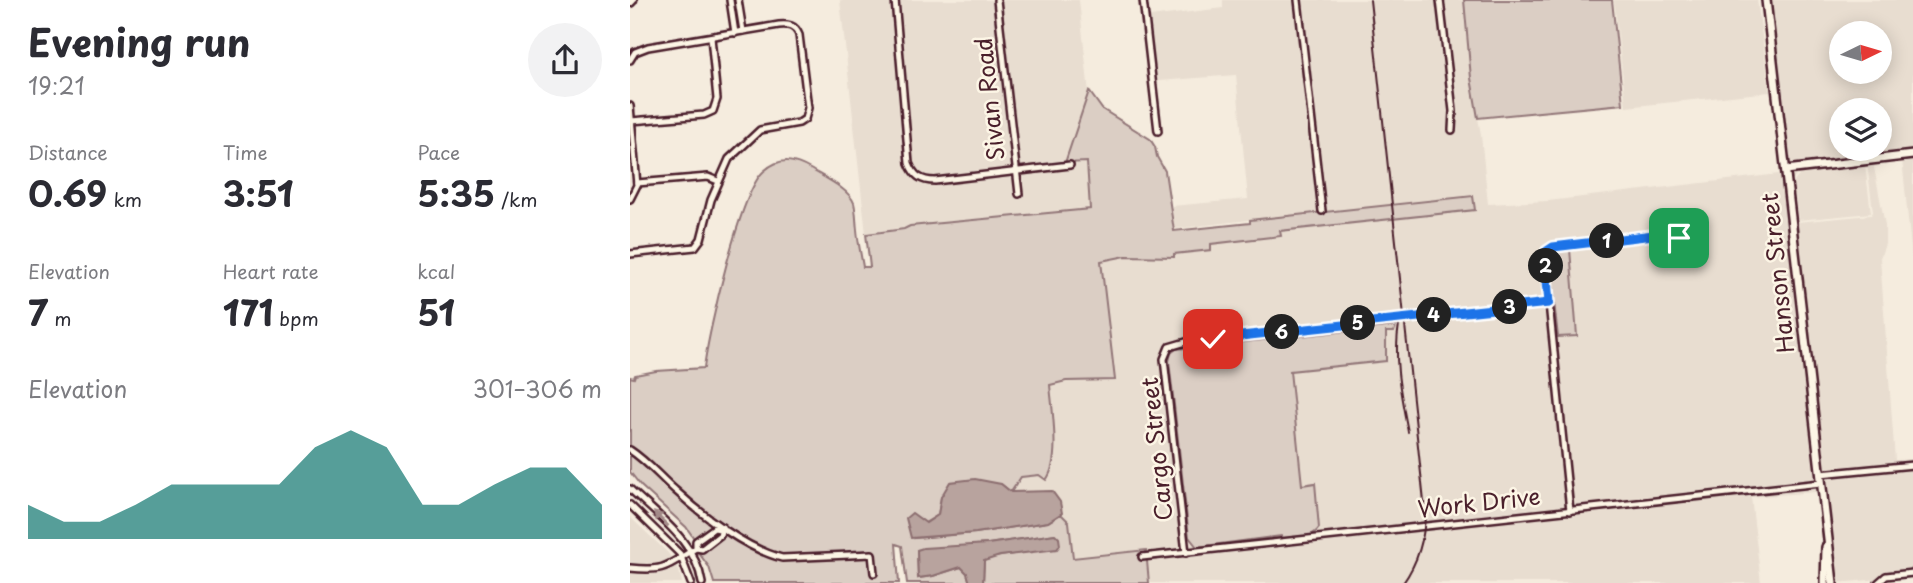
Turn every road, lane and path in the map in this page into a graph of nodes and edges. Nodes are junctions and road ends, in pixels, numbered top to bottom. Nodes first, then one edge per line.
1 (730, 0) edge
2 (738, 0) edge
3 (895, 0) edge
4 (997, 0) edge
5 (1143, 0) edge
6 (1298, 0) edge
7 (1440, 0) edge
8 (1766, 0) edge
9 (740, 15) junction
10 (733, 16) junction
11 (739, 32) junction
12 (711, 37) junction
13 (630, 60) edge
14 (630, 106) edge
15 (631, 121) edge
16 (1452, 130) dead end
17 (1158, 131) dead end
18 (1913, 155) edge
19 (1070, 165) dead end
20 (1786, 170) junction
21 (1016, 172) junction
22 (718, 181) junction
23 (637, 183) junction
24 (1018, 194) dead end
25 (630, 199) edge
26 (1322, 211) dead end
27 (1668, 234) dead end
28 (630, 254) edge
29 (1549, 303) junction
30 (630, 450) edge
31 (1913, 465) edge
32 (1820, 474) junction
33 (1821, 483) junction
34 (630, 489) edge
35 (630, 505) edge
36 (1570, 511) junction
37 (721, 528) junction
38 (710, 531) junction
39 (716, 538) junction
40 (1826, 543) junction
41 (693, 550) junction
42 (1186, 552) junction
43 (682, 557) junction
44 (1142, 557) dead end
45 (630, 568) edge
46 (874, 573) dead end
47 (1913, 573) edge
48 (691, 583) edge
49 (702, 583) edge
50 (1825, 583) edge
51 (1833, 583) edge
52 (1878, 583) edge

1 - 10 street
2 - 9 street
3 - 21 street
4 - 21 street, Sivan Road
5 - 17 street
6 - 26 street
7 - 16 street
8 - 20 street, Hanson Street
9 - 10 street
9 - 11 street
10 - 11 street
11 - 12 street
11 - 22 street
12 - 13 street
12 - 15 street
14 - 15 street
15 - 23 street
18 - 20 street
19 - 21 street
20 - 32 street, Hanson Street
21 - 24 street, Sivan Road
22 - 23 street
22 - 28 street
23 - 25 street
27 - 29 street
29 - 36 street
29 - 42 street, Cargo Street
30 - 37 street
31 - 32 street
32 - 33 street, Hanson Street
33 - 36 street, Work Drive
33 - 40 street, Hanson Street
41 -> 34 street
35 - 43 street
36 - 42 street, Work Drive
37 - 38 street
37 - 39 street
37 - 46 street
38 - 39 street
38 - 41 street
39 - 41 street
40 - 50 street, Hanson Street
40 - 51 street, Hanson Street
41 - 43 street
41 - 49 street
42 - 44 street, Work Drive
43 - 45 street
43 - 48 street
47 - 52 street

